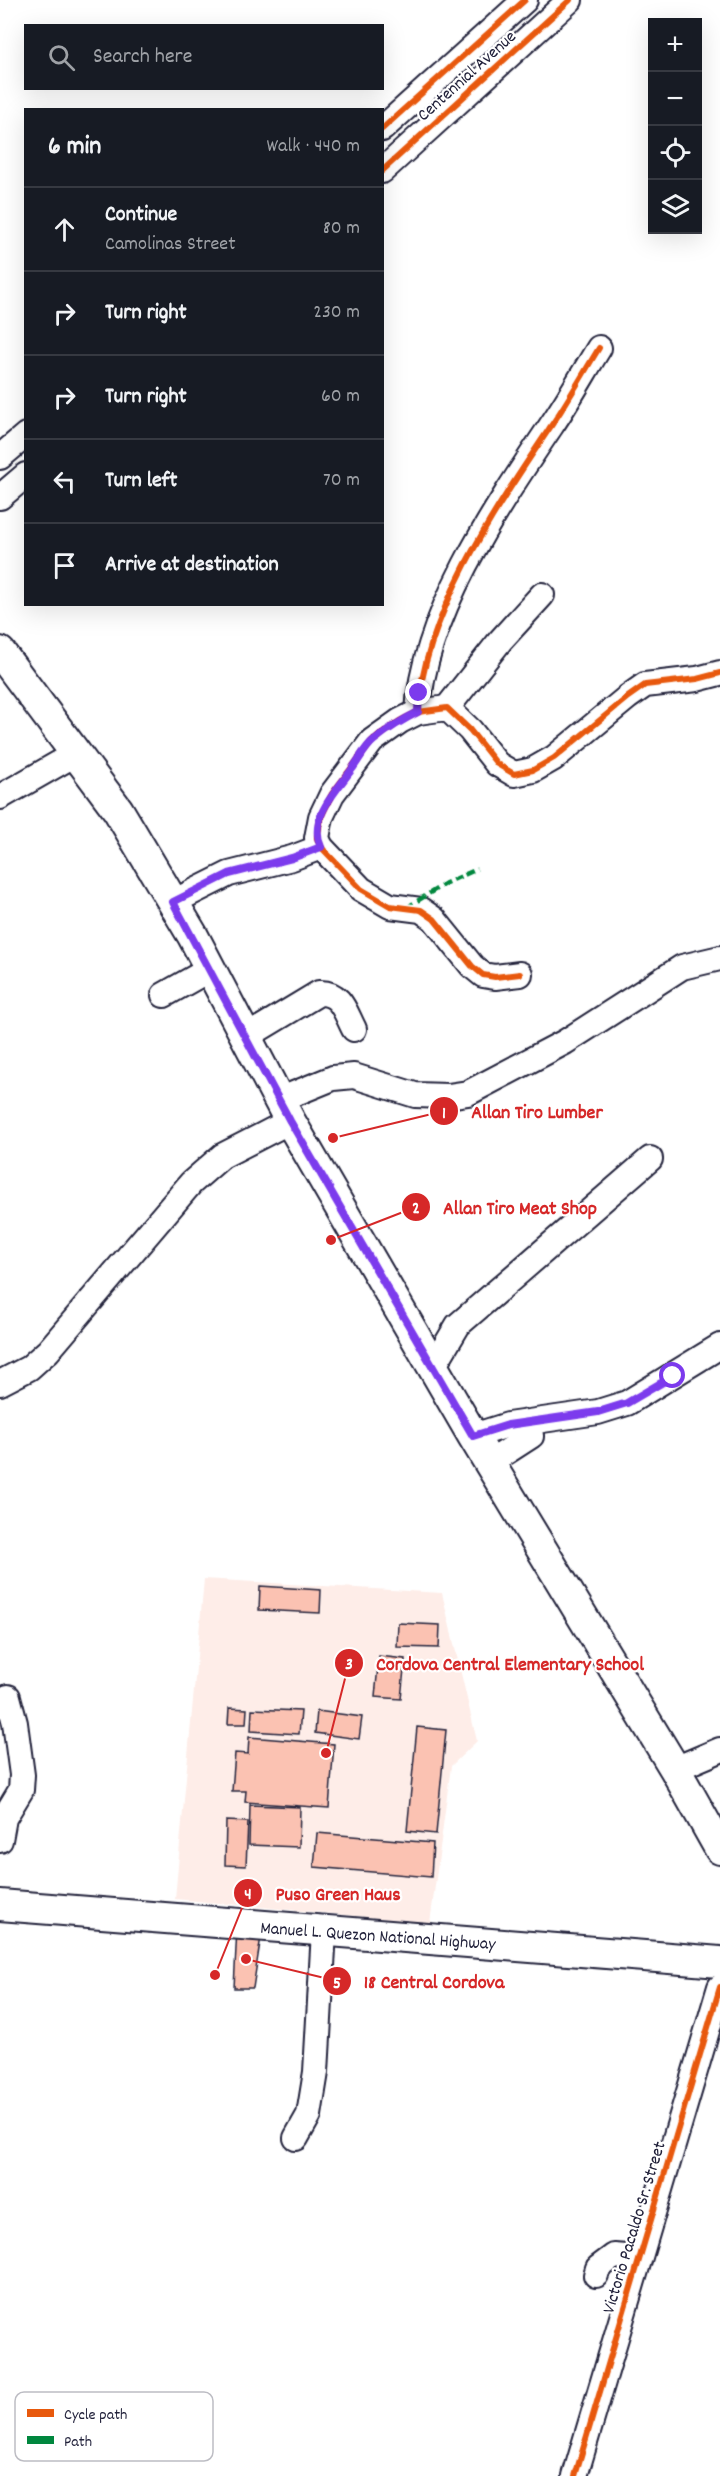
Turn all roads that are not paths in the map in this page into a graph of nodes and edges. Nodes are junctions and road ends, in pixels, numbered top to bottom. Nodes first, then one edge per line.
1 (525, 0) edge
2 (570, 0) edge
3 (384, 127) edge
4 (384, 169) edge
5 (599, 348) dead end
6 (24, 437) edge
7 (0, 457) edge
8 (24, 477) edge
9 (0, 497) edge
10 (542, 594) dead end
11 (1, 656) edge
12 (720, 673) edge
13 (447, 708) junction
14 (418, 712) junction
15 (77, 753) junction
16 (0, 797) edge
17 (321, 847) junction
18 (173, 902) junction
19 (720, 958) edge
20 (210, 969) junction
21 (520, 974) dead end
22 (164, 995) dead end
23 (354, 1029) dead end
24 (246, 1037) junction
25 (284, 1111) junction
26 (650, 1159) dead end
27 (720, 1346) edge
28 (433, 1367) junction
29 (2, 1377) edge
30 (529, 1423) junction
31 (473, 1436) junction
32 (489, 1463) junction
33 (8, 1697) dead end
34 (720, 1750) edge
35 (675, 1769) junction
36 (0, 1840) edge
37 (720, 1850) edge
38 (0, 1905) edge
39 (324, 1931) junction
40 (720, 1962) edge
41 (720, 1987) edge
42 (296, 2138) dead end
43 (639, 2258) junction
44 (596, 2275) dead end
45 (575, 2476) edge

1 - 3 street, Centennial Avenue
2 - 4 street, Centennial Avenue
5 - 14 street
6 - 7 street
8 - 9 street
10 - 13 street
11 - 15 main road
12 - 13 street
13 - 14 street
14 - 17 street
15 - 16 street
15 - 18 main road
17 - 18 street
17 - 21 street
18 - 20 main road
19 - 25 street
20 - 22 street
20 - 24 main road
23 - 24 street
24 - 25 main road
25 - 28 main road
25 - 29 street
26 - 28 street
27 - 30 street
28 - 31 main road
30 - 31 street
30 - 32 street
31 - 32 main road
32 - 35 main road
33 - 36 street
34 - 35 street
35 - 37 main road
38 - 39 main road, Manuel L. Quezon National Highway
39 - 40 main road, Manuel L. Quezon National Highway
39 - 42 street
41 - 43 street, Victorio Pacaldo Sr. Street
43 - 44 street
43 - 45 street, Victorio Pacaldo Sr. Street

